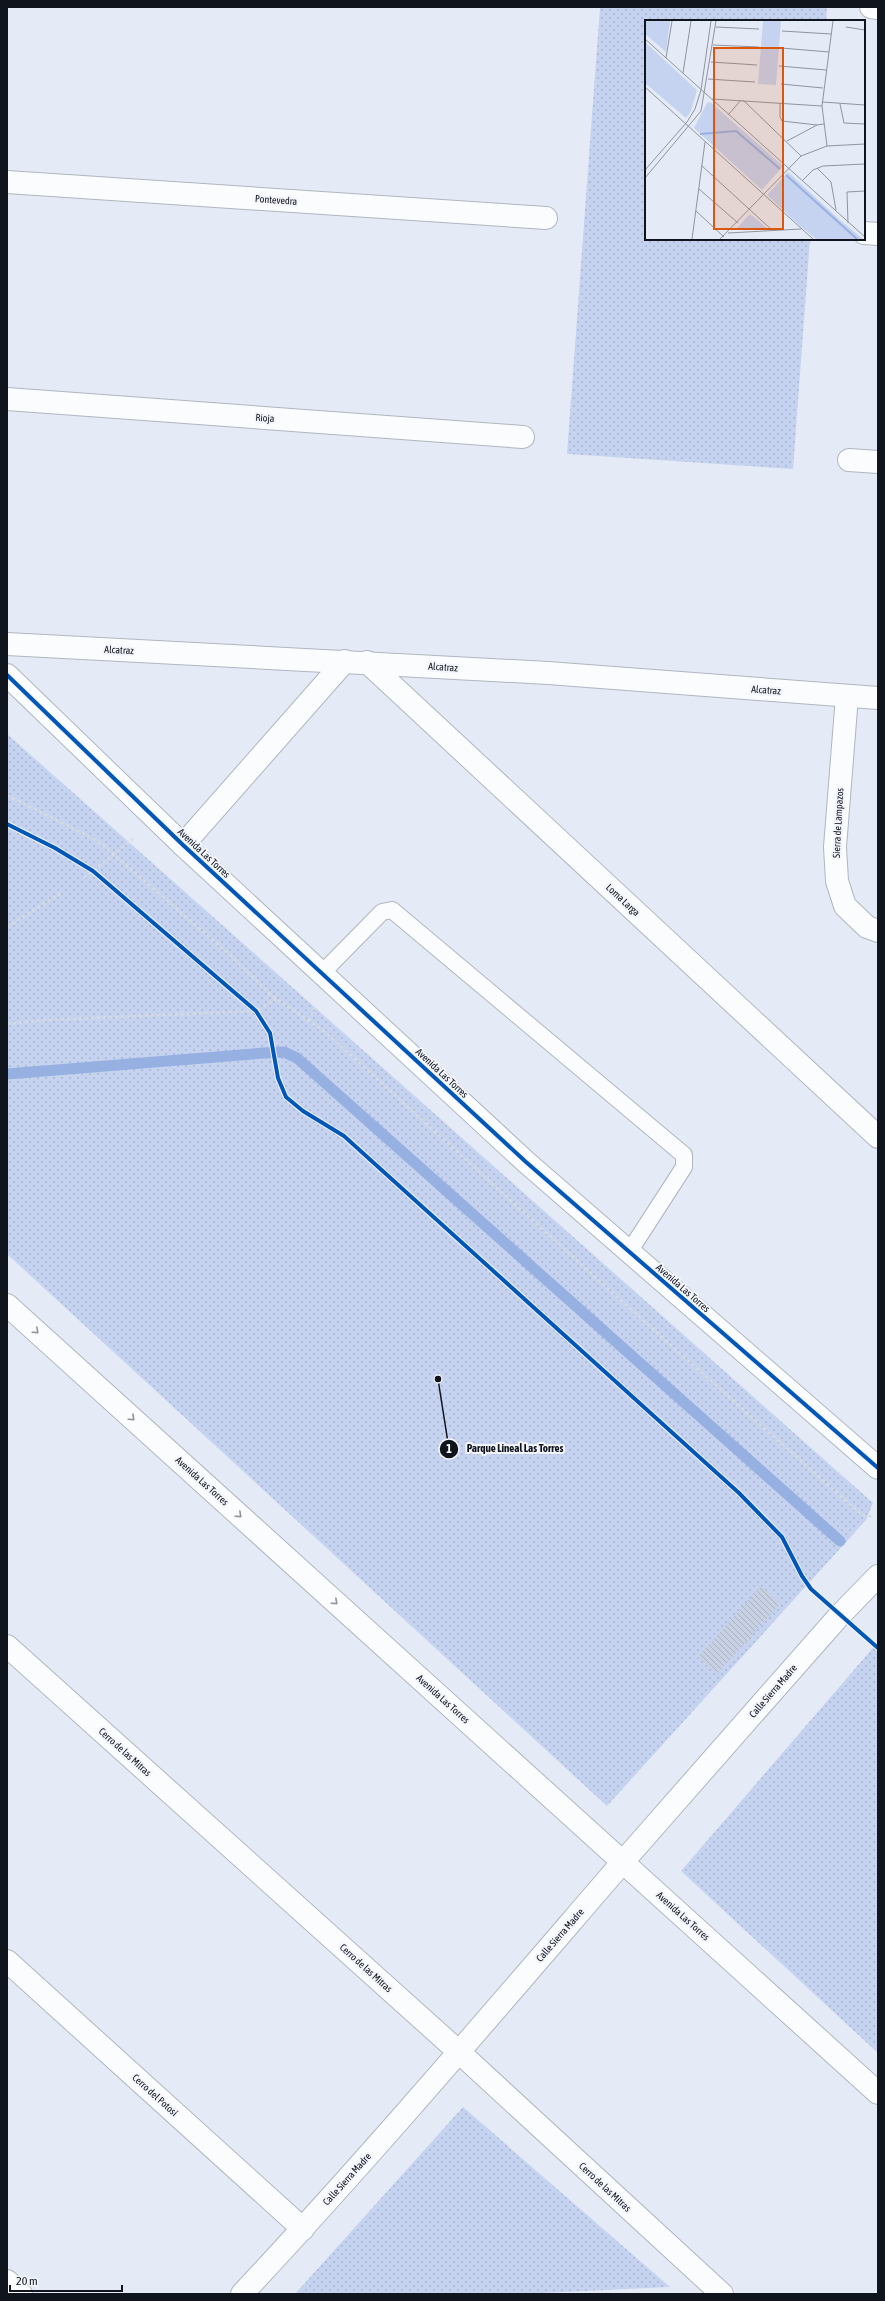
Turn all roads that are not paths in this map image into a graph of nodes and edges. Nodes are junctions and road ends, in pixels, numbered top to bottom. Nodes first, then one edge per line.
1 (870, 7) edge
2 (878, 8) edge
3 (7, 182) edge
4 (546, 218) dead end
5 (865, 233) edge
6 (878, 234) edge
7 (7, 399) edge
8 (523, 437) dead end
9 (849, 460) dead end
10 (878, 462) edge
11 (7, 644) edge
12 (345, 661) junction
13 (367, 662) junction
14 (7, 676) edge
15 (847, 696) junction
16 (878, 698) edge
17 (183, 845) junction
18 (878, 931) edge
19 (322, 974) junction
20 (878, 1137) edge
21 (629, 1252) junction
22 (7, 1305) edge
23 (878, 1468) edge
24 (878, 1576) edge
25 (7, 1646) edge
26 (623, 1862) junction
27 (7, 1961) edge
28 (460, 2052) junction
29 (878, 2093) edge
30 (303, 2229) junction
31 (7, 2281) edge
32 (21, 2294) edge
33 (242, 2294) edge
34 (722, 2294) edge

1 - 2 street
3 - 4 street, Pontevedra
5 - 6 street
7 - 8 street, Rioja
9 - 10 street
11 - 12 street, Alcatraz
12 - 13 street, Alcatraz
12 - 17 street
13 - 15 street, Alcatraz
13 - 20 street, Loma Larga
14 - 17 street, Avenida Las Torres
15 - 16 street, Alcatraz
15 - 18 street, Sierra de Lampazos
17 - 19 street, Avenida Las Torres
19 - 21 street, Avenida Las Torres
19 - 21 lane
21 - 23 street, Avenida Las Torres
22 -> 26 street, Avenida Las Torres
24 - 26 street, Calle Sierra Madre
25 - 28 street, Cerro de las Mitras
26 - 28 street, Calle Sierra Madre
26 - 29 street, Avenida Las Torres
27 - 30 street, Cerro del Potosí
28 - 30 street, Calle Sierra Madre
28 - 34 street, Cerro de las Mitras
30 - 33 street, Calle Sierra Madre
31 - 32 street

